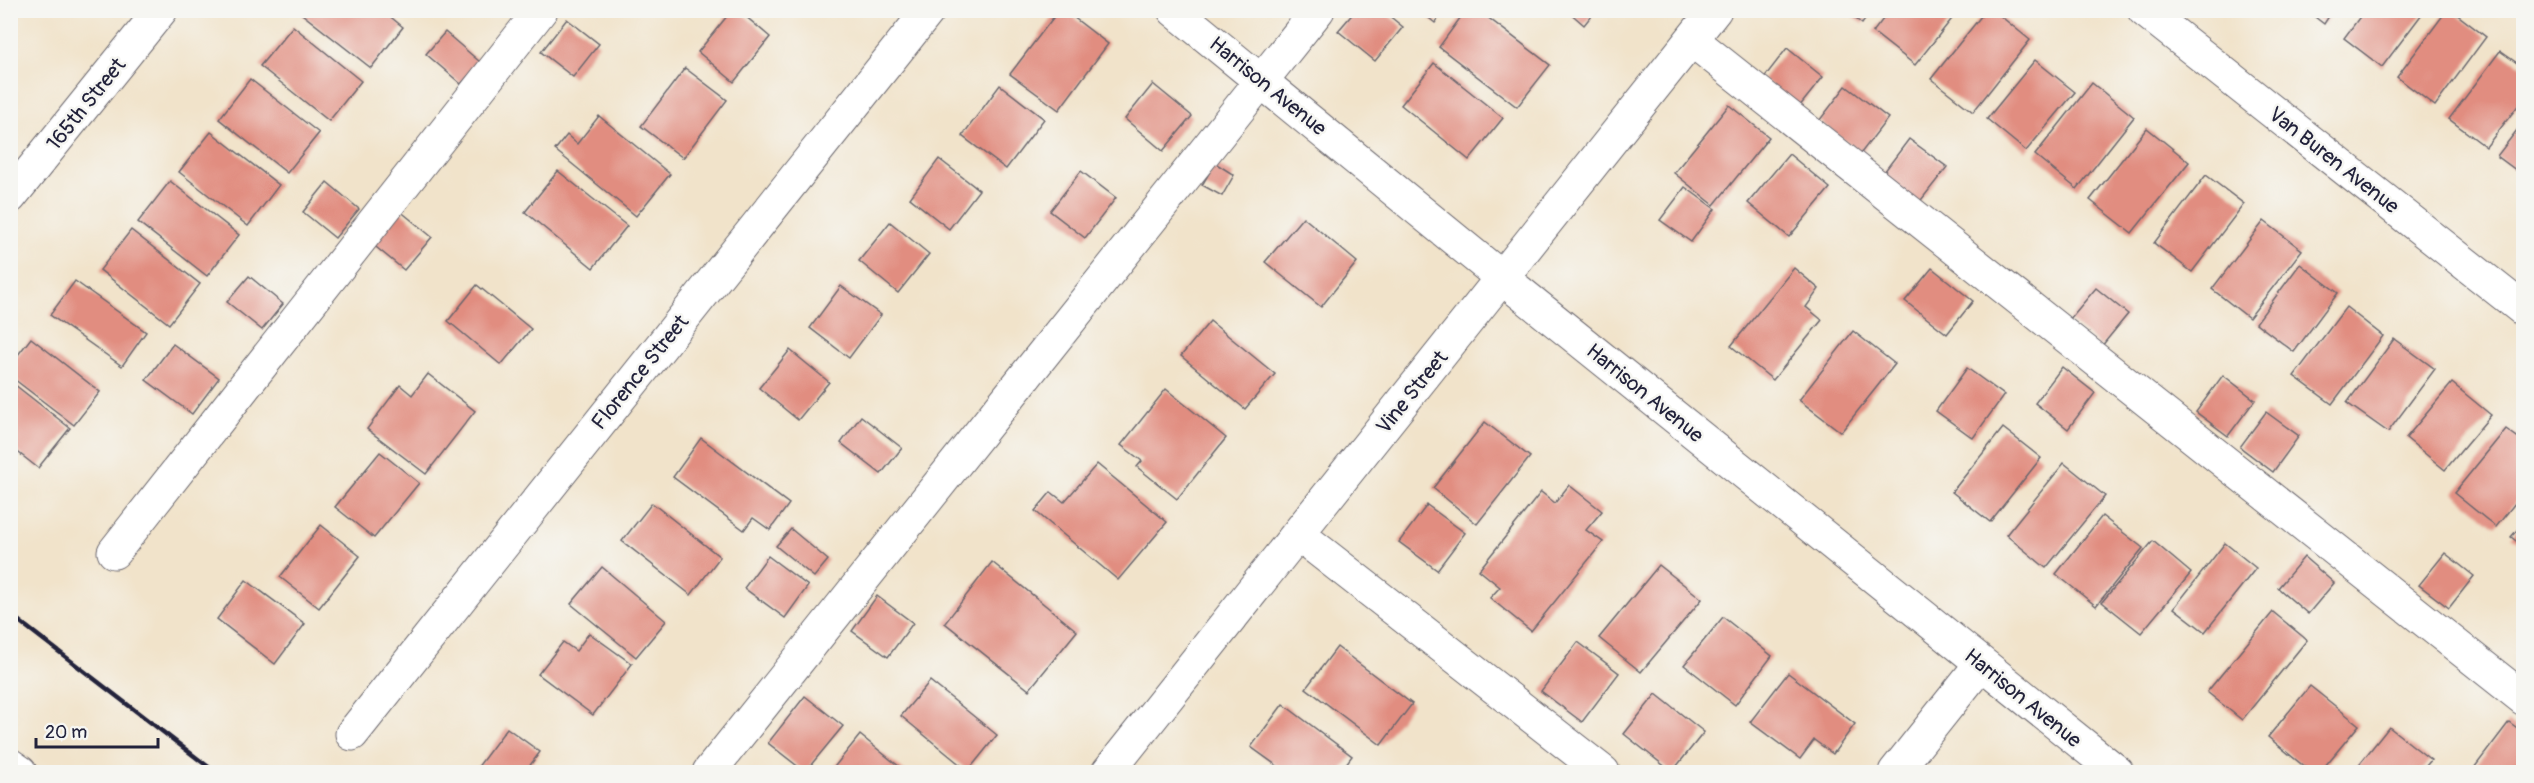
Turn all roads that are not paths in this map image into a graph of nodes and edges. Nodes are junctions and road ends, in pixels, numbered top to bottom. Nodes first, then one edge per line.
1 (161, 10) edge
2 (541, 10) edge
3 (929, 10) edge
4 (1174, 10) edge
5 (1318, 10) edge
6 (1715, 10) edge
7 (2144, 10) edge
8 (1692, 40) junction
9 (1262, 80) junction
10 (10, 197) edge
11 (1502, 278) junction
12 (2523, 309) edge
13 (1298, 534) junction
14 (114, 552) dead end
15 (1981, 664) junction
16 (2523, 699) edge
17 (352, 734) dead end
18 (10, 765) edge
19 (20, 772) edge
20 (709, 772) edge
21 (1108, 772) edge
22 (1603, 772) edge
23 (1895, 772) edge
24 (2117, 772) edge

1 - 10 street, 165th Street
2 - 14 street
3 - 17 street, Florence Street
4 - 9 street, Harrison Avenue
5 - 9 street
6 - 8 street, Vine Street
7 - 12 street, Van Buren Avenue
8 - 11 street, Vine Street
8 - 16 street
9 - 11 street, Harrison Avenue
9 - 20 street
11 - 13 street, Vine Street
11 - 15 street, Harrison Avenue
13 - 21 street, Vine Street
13 - 22 street
15 - 23 street
15 - 24 street, Harrison Avenue
18 - 19 street

